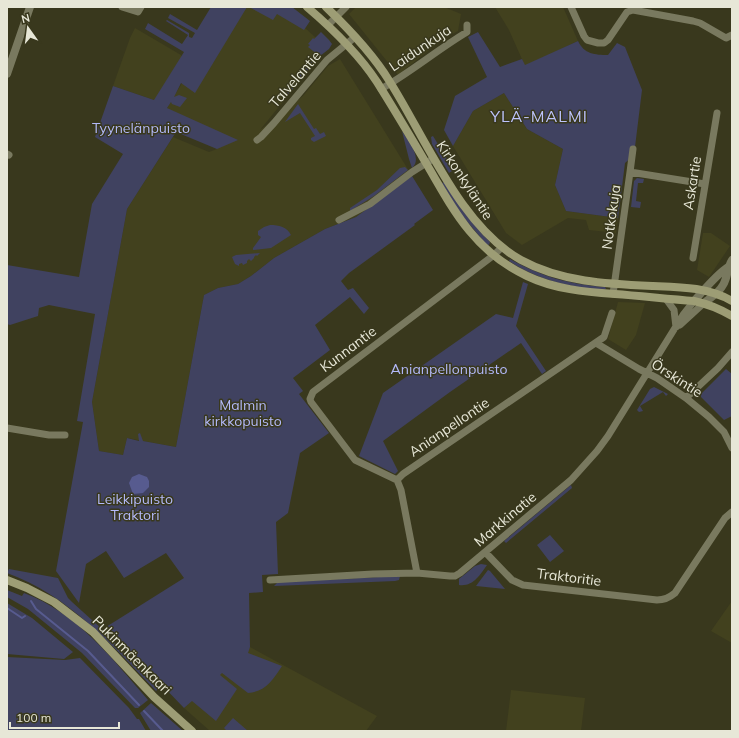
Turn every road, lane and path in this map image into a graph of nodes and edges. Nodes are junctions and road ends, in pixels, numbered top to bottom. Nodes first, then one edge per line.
1 (30, 7) edge
2 (122, 7) edge
3 (142, 7) edge
4 (307, 7) edge
5 (326, 7) edge
6 (346, 7) edge
7 (571, 7) edge
8 (336, 17) junction
9 (328, 25) junction
10 (467, 25) dead end
11 (731, 36) edge
12 (355, 37) junction
13 (347, 44) junction
14 (7, 74) edge
15 (391, 83) junction
16 (381, 89) junction
17 (717, 113) dead end
18 (256, 140) dead end
19 (633, 149) dead end
20 (434, 158) junction
21 (426, 163) junction
22 (630, 172) junction
23 (705, 184) junction
24 (339, 220) dead end
25 (501, 248) junction
26 (494, 256) junction
27 (693, 258) dead end
28 (730, 264) edge
29 (614, 284) junction
30 (704, 290) junction
31 (716, 293) junction
32 (613, 294) junction
33 (666, 299) junction
34 (694, 301) junction
35 (732, 301) edge
36 (704, 303) junction
37 (612, 313) dead end
38 (732, 316) edge
39 (676, 327) junction
40 (596, 343) junction
41 (732, 352) edge
42 (646, 373) junction
43 (686, 398) junction
44 (7, 428) edge
45 (65, 435) dead end
46 (732, 448) edge
47 (397, 480) junction
48 (732, 512) edge
49 (486, 553) junction
50 (417, 573) junction
51 (7, 580) edge
52 (270, 580) dead end
53 (192, 731) edge

1 - 14 street
2 - 3 street
4 - 9 main road, Kirkonkyläntie
5 - 8 main road, Kirkonkyläntie
6 - 8 street
7 - 11 street
8 - 9 street
8 - 12 main road, Kirkonkyläntie
9 - 13 main road, Kirkonkyläntie
10 - 15 street, Laidunkuja
12 - 13 street, Talvelantie
12 - 15 main road, Kirkonkyläntie
13 - 16 main road, Kirkonkyläntie
13 - 18 street, Talvelantie
15 - 16 street, Laidunkuja
15 - 20 main road, Kirkonkyläntie
16 - 21 main road, Kirkonkyläntie
17 - 23 street, Askartie
19 - 22 street
20 - 21 street
20 - 25 main road, Kirkonkyläntie
21 - 24 street
21 - 26 main road, Kirkonkyläntie
22 - 23 street, Notkokuja
22 - 29 street, Notkokuja
23 - 27 street, Askartie
25 - 26 street, Kunnantie
25 - 29 main road, Kirkonkyläntie
26 - 32 main road, Kirkonkyläntie
26 - 47 street, Kunnantie
28 - 30 street
28 - 31 street
29 - 30 main road, Kirkonkyläntie
29 - 32 street, Notkokuja
30 - 31 main road, Kirkonkyläntie
30 - 34 street
31 - 35 main road, Kirkonkyläntie
31 - 36 street
32 - 33 main road, Kirkonkyläntie
33 - 34 main road, Kirkonkyläntie
33 - 39 street
34 - 36 main road, Kirkonkyläntie
34 - 39 street, Markkinatie
36 - 38 main road, Kirkonkyläntie
36 - 39 street, Markkinatie
37 - 40 street
39 - 42 street, Markkinatie
40 - 42 street, Örskintie
40 - 47 street, Anianpellontie
41 - 43 street
42 - 43 street, Örskintie
42 - 49 street, Markkinatie
43 - 46 street, Örskintie
44 - 45 street
47 - 50 street
48 - 49 street, Traktoritie
49 - 50 street, Markkinatie
50 - 52 street, Markkinatie
51 - 53 main road, Pukinmäenkaari

